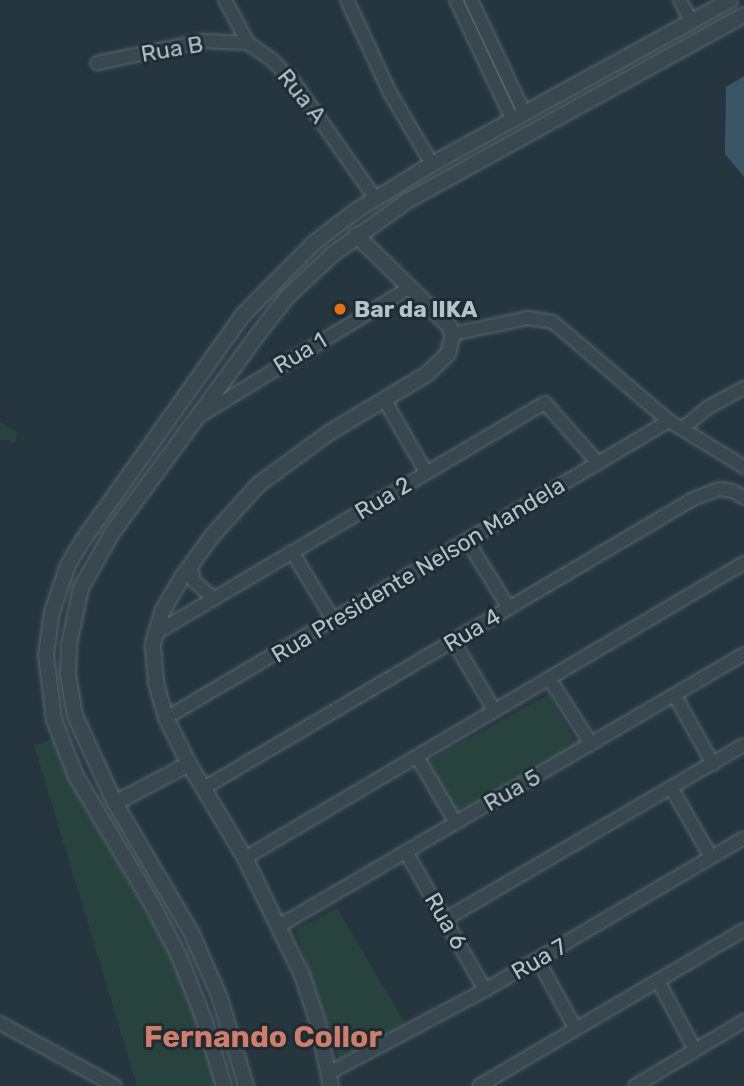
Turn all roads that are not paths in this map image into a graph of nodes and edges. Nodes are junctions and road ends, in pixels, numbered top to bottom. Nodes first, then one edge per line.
1 (225, 0) edge
2 (347, 0) edge
3 (456, 0) edge
4 (471, 0) edge
5 (680, 0) edge
6 (730, 0) edge
7 (744, 15) edge
8 (691, 21) junction
9 (248, 43) junction
10 (97, 63) dead end
11 (552, 99) junction
12 (562, 115) junction
13 (519, 117) junction
14 (432, 164) junction
15 (375, 198) junction
16 (356, 235) junction
17 (409, 288) junction
18 (453, 334) junction
19 (744, 388) edge
20 (385, 401) junction
21 (192, 421) junction
22 (669, 421) junction
23 (682, 429) junction
24 (148, 448) junction
25 (165, 459) junction
26 (598, 463) junction
27 (744, 467) edge
28 (426, 472) junction
29 (744, 498) edge
30 (468, 542) junction
31 (292, 552) junction
32 (744, 563) edge
33 (191, 565) junction
34 (214, 599) junction
35 (509, 608) junction
36 (334, 621) junction
37 (154, 634) junction
38 (454, 642) junction
39 (744, 654) edge
40 (549, 678) junction
41 (675, 696) junction
42 (494, 710) junction
43 (166, 718) junction
44 (591, 744) junction
45 (744, 745) edge
46 (416, 757) junction
47 (189, 764) junction
48 (713, 764) junction
49 (204, 788) junction
50 (672, 789) junction
51 (116, 803) junction
52 (456, 823) junction
53 (744, 838) edge
54 (406, 852) junction
55 (245, 858) junction
56 (711, 858) junction
57 (444, 920) junction
58 (279, 926) junction
59 (744, 930) edge
60 (538, 960) junction
61 (658, 981) junction
62 (485, 990) junction
63 (744, 1021) edge
64 (0, 1023) edge
65 (575, 1028) junction
66 (695, 1050) junction
67 (330, 1080) edge
68 (116, 1086) edge
69 (224, 1086) edge
70 (246, 1086) edge
71 (479, 1086) edge
72 (635, 1086) edge

1 - 9 street, Rua A
2 - 14 street
3 - 13 street
4 - 13 street
5 - 8 street
6 - 8 street
7 - 12 street
8 - 11 street
9 - 10 street, Rua B
9 - 15 street, Rua A
11 - 12 street
11 - 13 street
12 - 16 street
13 - 14 street
14 - 15 street
15 - 24 street
16 - 17 street
16 - 21 street
17 - 18 street
17 - 21 street, Rua 1
18 - 20 street
18 - 22 street
19 - 23 street
20 - 28 street
20 - 33 street
21 - 25 street
22 - 23 street
22 - 26 street, Rua Presidente Nelson Mandela
23 - 27 street
24 - 25 street
24 - 69 street
25 - 51 street
26 - 28 street, Rua 2
26 - 30 street, Rua Presidente Nelson Mandela
28 - 31 street, Rua 2
29 - 35 street, Rua 4
30 - 35 street
30 - 36 street, Rua Presidente Nelson Mandela
31 - 34 street, Rua 2
31 - 36 street
32 - 40 street
33 - 34 street
33 - 37 street
34 - 37 street, Rua 2
35 - 38 street, Rua 4
36 - 43 street, Rua Presidente Nelson Mandela
37 - 43 street
38 - 42 street
38 - 49 street, Rua 4
39 - 41 street, Rua 5
40 - 42 street
40 - 44 street
41 - 44 street, Rua 5
41 - 48 street
42 - 46 street
43 - 47 street
44 - 52 street, Rua 5
45 - 48 street
46 - 52 street
46 - 55 street
47 - 49 street
47 - 51 street
48 - 50 street
49 - 55 street
50 - 56 street
50 - 57 street
51 - 70 street
52 - 54 street, Rua 5
53 - 56 street, Rua 7
54 - 57 street, Rua 6
54 - 58 street, Rua 5
55 - 58 street
56 - 60 street, Rua 7
57 - 62 street, Rua 6
58 - 67 street
59 - 61 street
60 - 62 street, Rua 7
60 - 65 street
61 - 65 street
61 - 66 street
62 - 67 street, Rua 7
63 - 66 street
64 - 68 street
65 - 71 street
66 - 72 street

